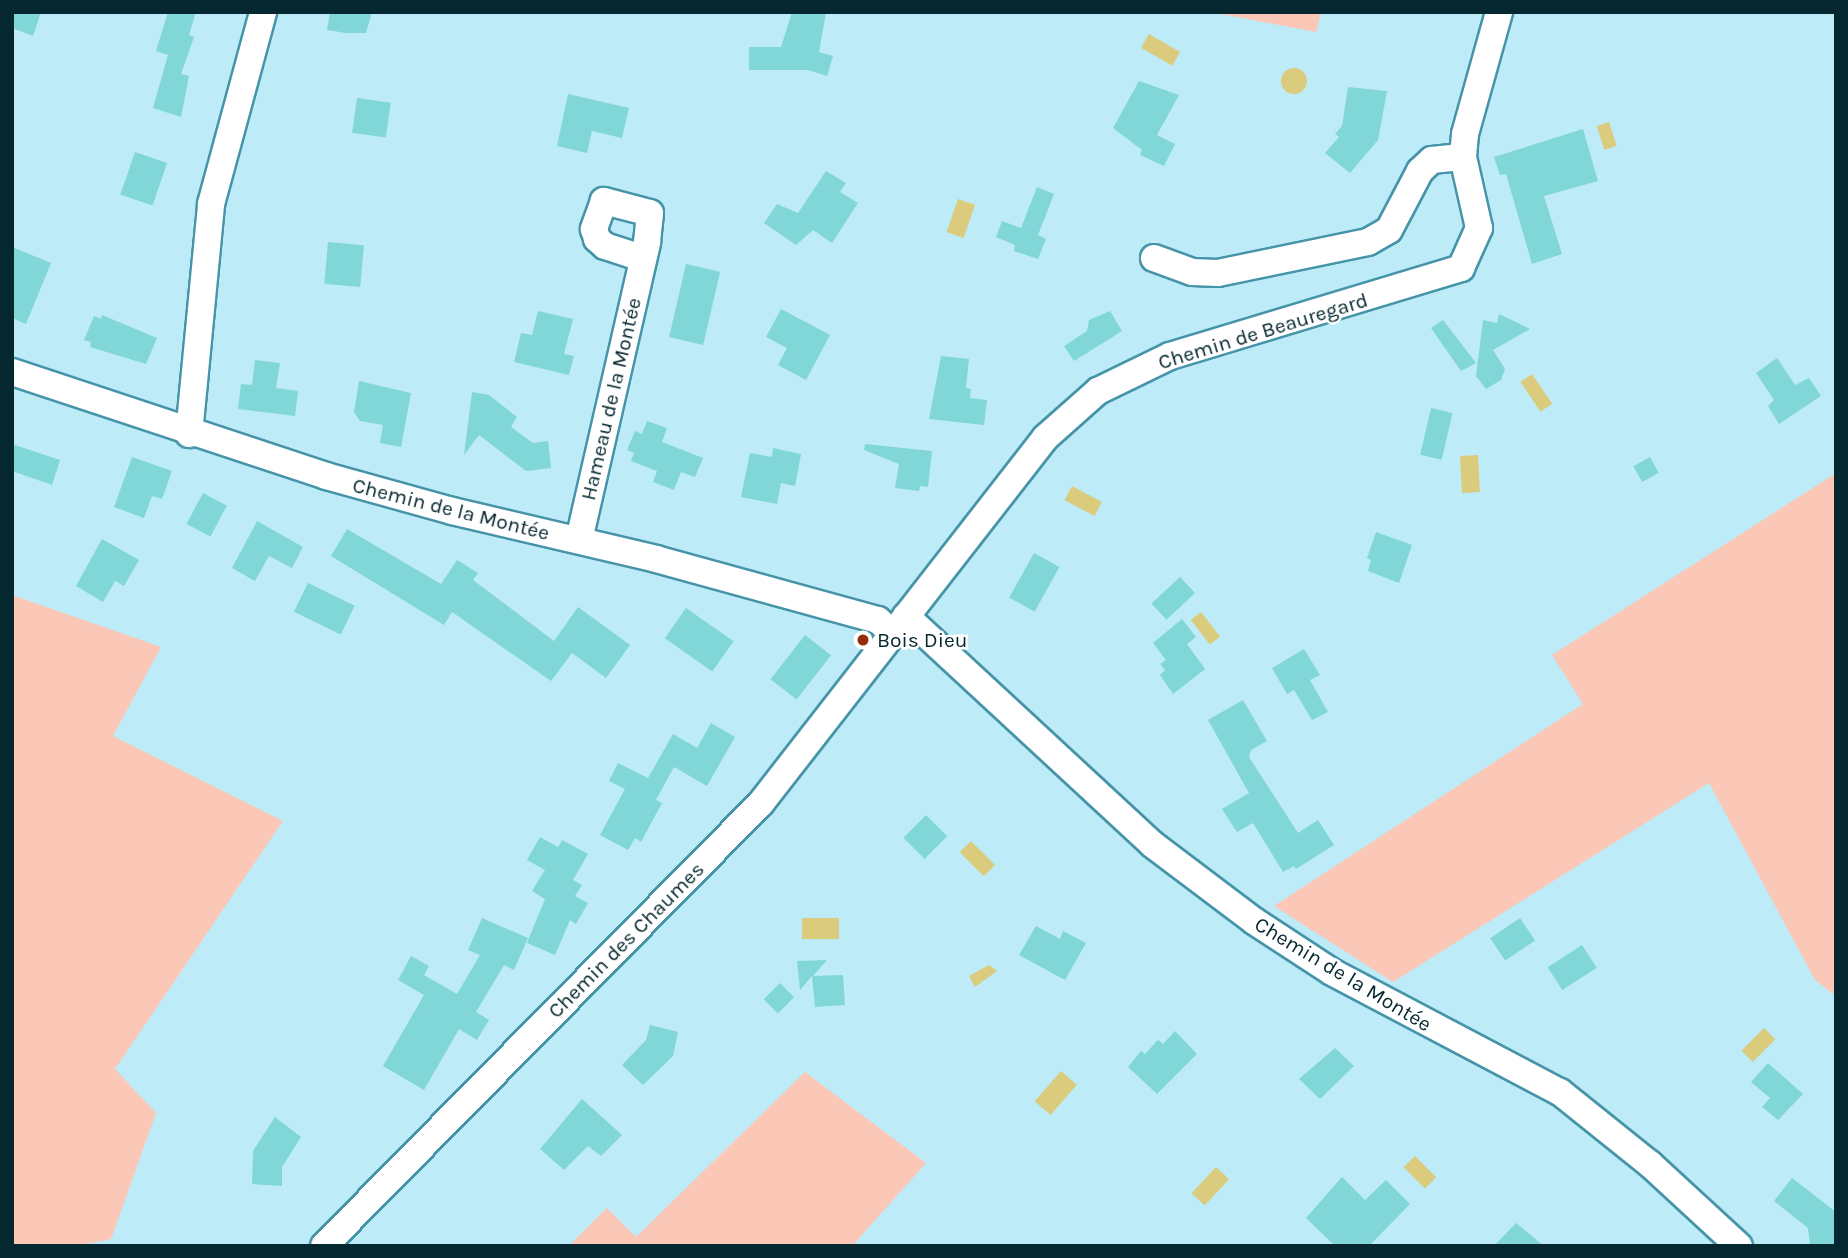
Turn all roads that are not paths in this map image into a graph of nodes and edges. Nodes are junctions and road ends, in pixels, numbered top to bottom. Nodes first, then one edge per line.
1 (263, 12) edge
2 (1499, 12) edge
3 (1463, 158) junction
4 (643, 258) dead end
5 (1154, 258) dead end
6 (12, 372) edge
7 (189, 434) junction
8 (579, 541) junction
9 (899, 624) junction
10 (324, 1246) edge
11 (1739, 1246) edge

1 - 7 street
2 - 3 street, Chemin de Beauregard
3 - 5 street
3 - 9 street, Chemin de Beauregard
4 - 8 street, Hameau de la Montée
6 - 7 street, Chemin de la Montée
7 - 8 street, Chemin de la Montée
8 - 9 street, Chemin de la Montée
9 - 10 street, Chemin des Chaumes
9 - 11 street, Chemin de la Montée

